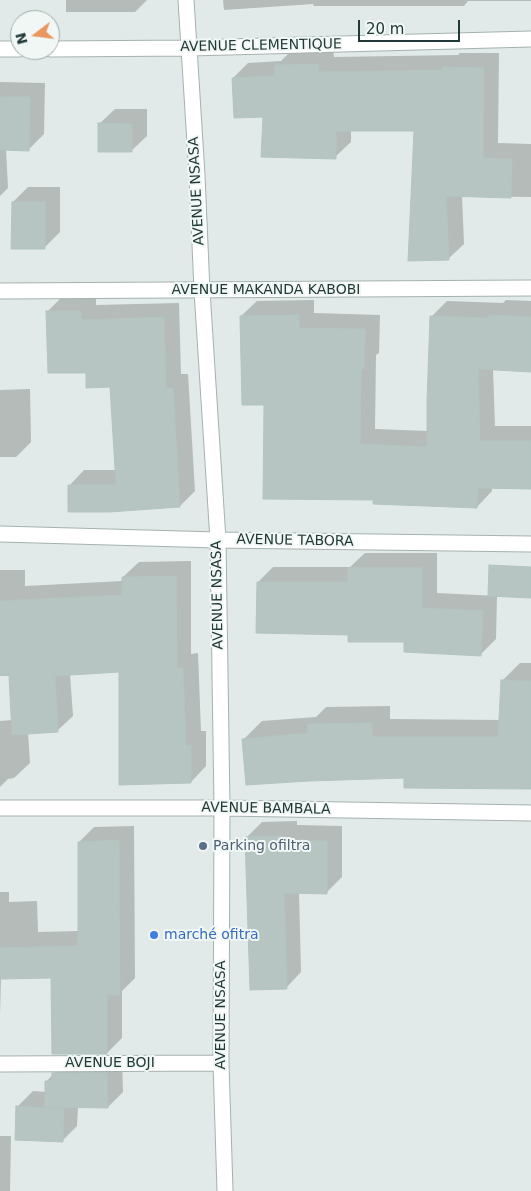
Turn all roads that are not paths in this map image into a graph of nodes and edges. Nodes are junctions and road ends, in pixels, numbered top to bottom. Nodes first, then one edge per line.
1 (186, 0) edge
2 (531, 39) edge
3 (190, 48) junction
4 (60, 49) edge
5 (531, 288) edge
6 (202, 291) junction
7 (0, 292) edge
8 (0, 534) edge
9 (218, 540) junction
10 (531, 544) edge
11 (0, 808) edge
12 (222, 808) junction
13 (531, 813) edge
14 (221, 1063) junction
15 (0, 1064) edge
16 (225, 1191) edge

1 - 3 street, AVENUE NSASA
2 - 3 street, AVENUE CLEMENTIQUE
3 - 4 street, AVENUE CLEMENTIQUE
3 - 6 street, AVENUE NSASA
5 - 6 street, AVENUE MAKANDA KABOBI
6 - 7 street, AVENUE MAKANDA KABOBI
6 - 9 street, AVENUE NSASA
8 - 9 street, AVENUE TABORA
9 - 10 street, AVENUE TABORA
9 - 12 street, AVENUE NSASA
11 - 12 street, AVENUE BAMBALA
12 - 13 street, AVENUE BAMBALA
12 - 14 street, AVENUE NSASA
14 - 15 street, AVENUE BOJI
14 - 16 street, AVENUE NSASA

